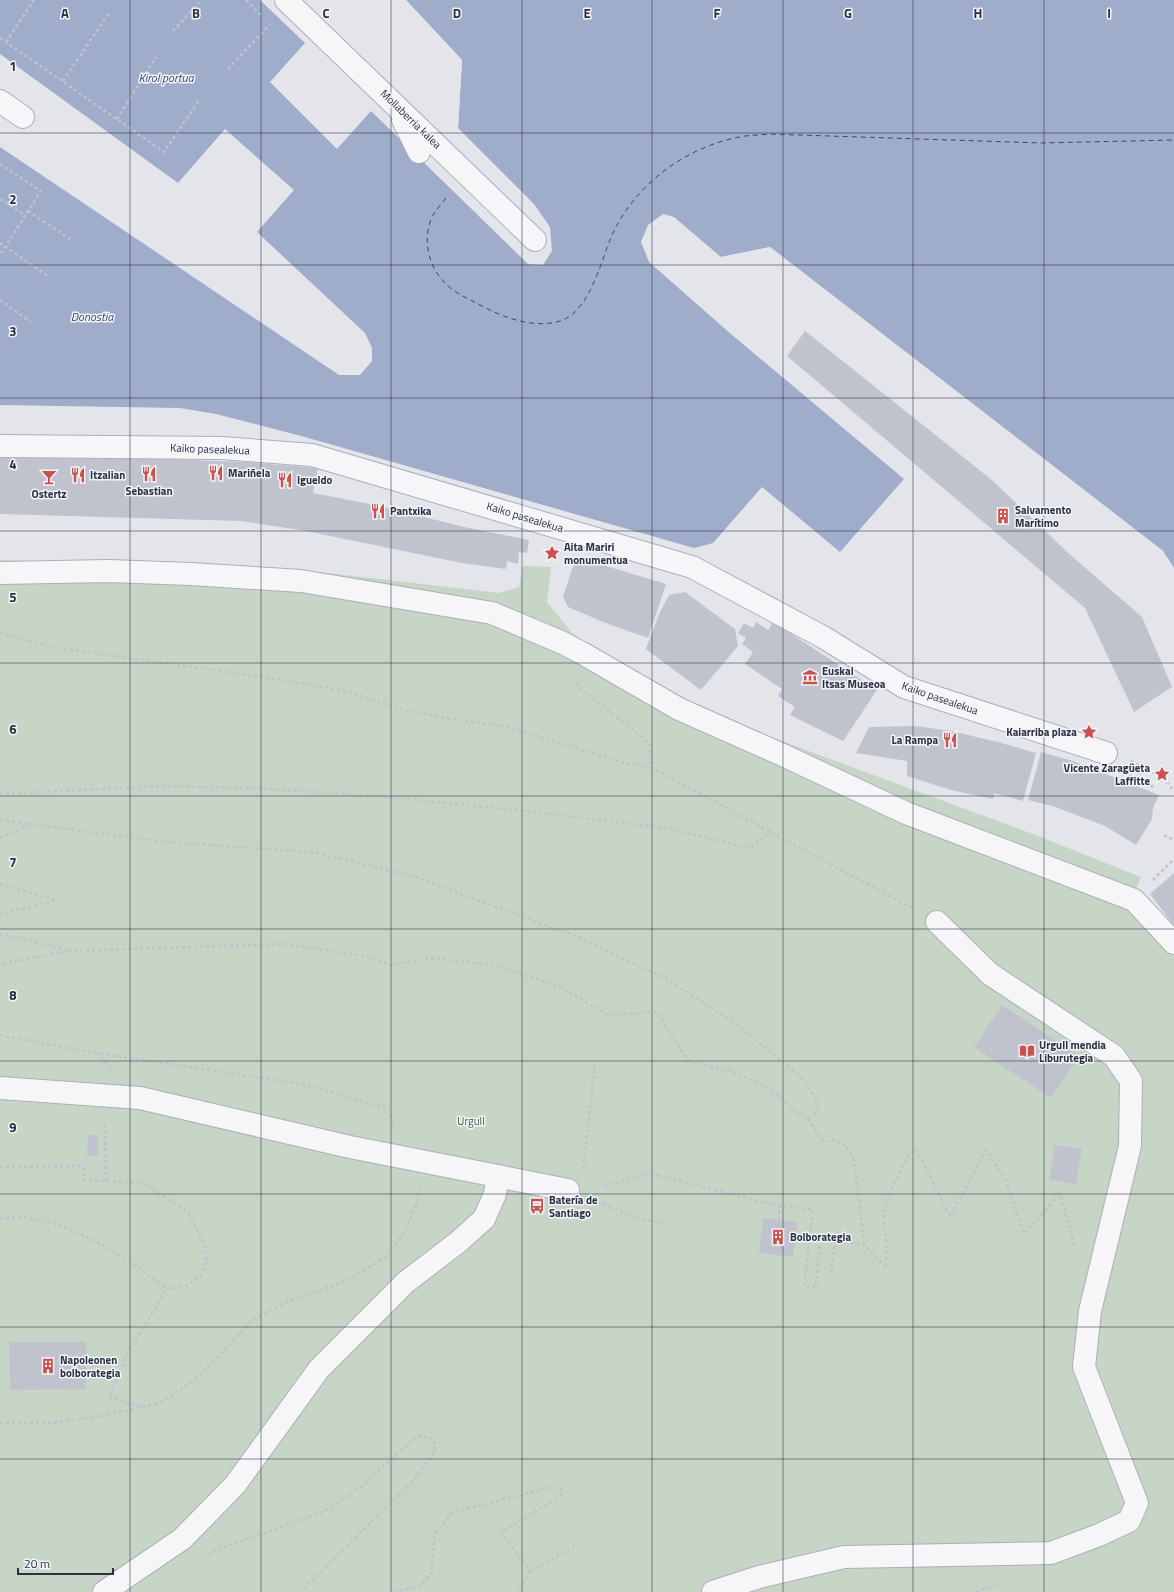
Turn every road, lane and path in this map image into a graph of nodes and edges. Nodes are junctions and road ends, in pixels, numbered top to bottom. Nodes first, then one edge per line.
1 (34, 0) edge
2 (201, 0) edge
3 (246, 0) edge
4 (286, 0) edge
5 (110, 14) dead end
6 (172, 31) dead end
7 (0, 38) edge
8 (6, 42) junction
9 (156, 57) dead end
10 (228, 69) dead end
11 (63, 81) junction
12 (200, 99) dead end
13 (0, 101) edge
14 (395, 104) junction
15 (24, 117) dead end
16 (117, 119) junction
17 (419, 152) dead end
18 (0, 164) edge
19 (0, 199) edge
20 (28, 211) junction
21 (25, 215) junction
22 (535, 240) dead end
23 (73, 241) dead end
24 (0, 243) edge
25 (6, 247) junction
26 (0, 255) edge
27 (49, 277) dead end
28 (0, 300) edge
29 (31, 322) dead end
30 (0, 446) edge
31 (0, 573) edge
32 (0, 633) edge
33 (582, 653) junction
34 (1106, 753) joint
35 (1135, 762) dead end
36 (650, 767) junction
37 (1156, 788) dead end
38 (1174, 791) edge
39 (0, 794) edge
40 (0, 820) edge
41 (30, 825) junction
42 (771, 831) junction
43 (1164, 835) dead end
44 (0, 838) edge
45 (1174, 840) edge
46 (0, 884) edge
47 (0, 914) edge
48 (937, 922) joint
49 (0, 934) edge
50 (1174, 943) edge
51 (68, 950) junction
52 (0, 964) edge
53 (0, 1035) edge
54 (595, 1065) dead end
55 (0, 1088) edge
56 (104, 1095) junction
57 (808, 1119) junction
58 (403, 1156) junction
59 (427, 1161) junction
60 (0, 1167) edge
61 (583, 1170) dead end
62 (498, 1176) junction
63 (106, 1181) junction
64 (604, 1186) dead end
65 (568, 1190) joint
66 (780, 1205) junction
67 (0, 1219) edge
68 (779, 1220) dead end
69 (666, 1224) dead end
70 (864, 1244) junction
71 (820, 1245) dead end
72 (1077, 1253) dead end
73 (831, 1273) dead end
74 (167, 1289) junction
75 (141, 1408) junction
76 (0, 1423) edge
77 (582, 1542) dead end
78 (201, 1557) dead end
79 (530, 1571) junction
80 (104, 1592) edge
81 (300, 1592) edge
82 (394, 1592) edge
83 (516, 1592) edge
84 (712, 1592) edge

1 - 8 path
2 - 6 path
3 - 10 path
4 - 14 street, Mollaberria kalea
5 - 11 path
7 - 8 path
8 - 11 path
9 - 16 path
11 - 16 path
12 - 16 path
13 - 15 street
14 - 17 street
14 - 22 street, Mollaberria kalea
18 - 20 path
19 - 21 path
20 - 21 path
20 - 23 path
21 - 25 path
24 - 25 path
25 - 26 path
25 - 27 path
28 - 29 path
30 - 34 street, Kaiko pasealekua
31 - 33 street
32 - 36 path
33 - 36 path
33 - 50 street
34 - 37 path
35 - 38 path
36 - 42 path
39 - 42 path
40 - 41 path
41 - 44 path
41 - 57 path
42 - 48 path
43 - 45 path
46 - 47 path
48 - 84 street
49 - 51 path
51 - 52 path
51 - 57 path
53 - 58 path
54 - 61 path
55 - 56 street
56 - 58 street
56 - 63 path
57 - 70 path
58 - 59 street
59 - 62 street
59 - 75 path
60 - 63 path
62 - 65 street
62 - 80 street
63 - 74 path
64 - 66 path
65 - 69 path
66 - 68 path
66 - 71 path
67 - 74 path
70 - 72 path
70 - 73 path
74 - 75 path
75 - 76 path
77 - 79 path
78 - 81 path
79 - 82 path
79 - 83 path

